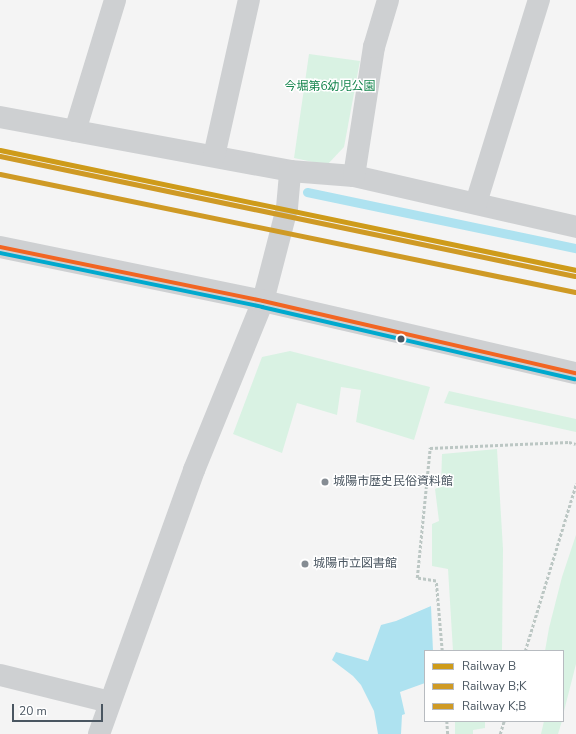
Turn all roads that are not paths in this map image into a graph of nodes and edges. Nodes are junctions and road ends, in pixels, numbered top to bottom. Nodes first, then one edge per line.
1 (115, 0) edge
2 (249, 0) edge
3 (388, 0) edge
4 (539, 0) edge
5 (0, 117) edge
6 (74, 131) junction
7 (214, 156) junction
8 (290, 171) junction
9 (354, 176) junction
10 (476, 203) junction
11 (576, 227) edge
12 (0, 247) edge
13 (263, 301) junction
14 (576, 374) edge
15 (0, 675) edge
16 (110, 702) junction
17 (99, 734) edge

1 - 6 street
2 - 7 street
3 - 9 street
4 - 10 street
5 - 6 street
6 - 7 street
7 - 8 street
8 - 9 street
8 - 13 street
9 - 10 street
10 - 11 street
12 - 13 street
13 - 14 street
13 - 16 street
15 - 16 street
16 - 17 street

